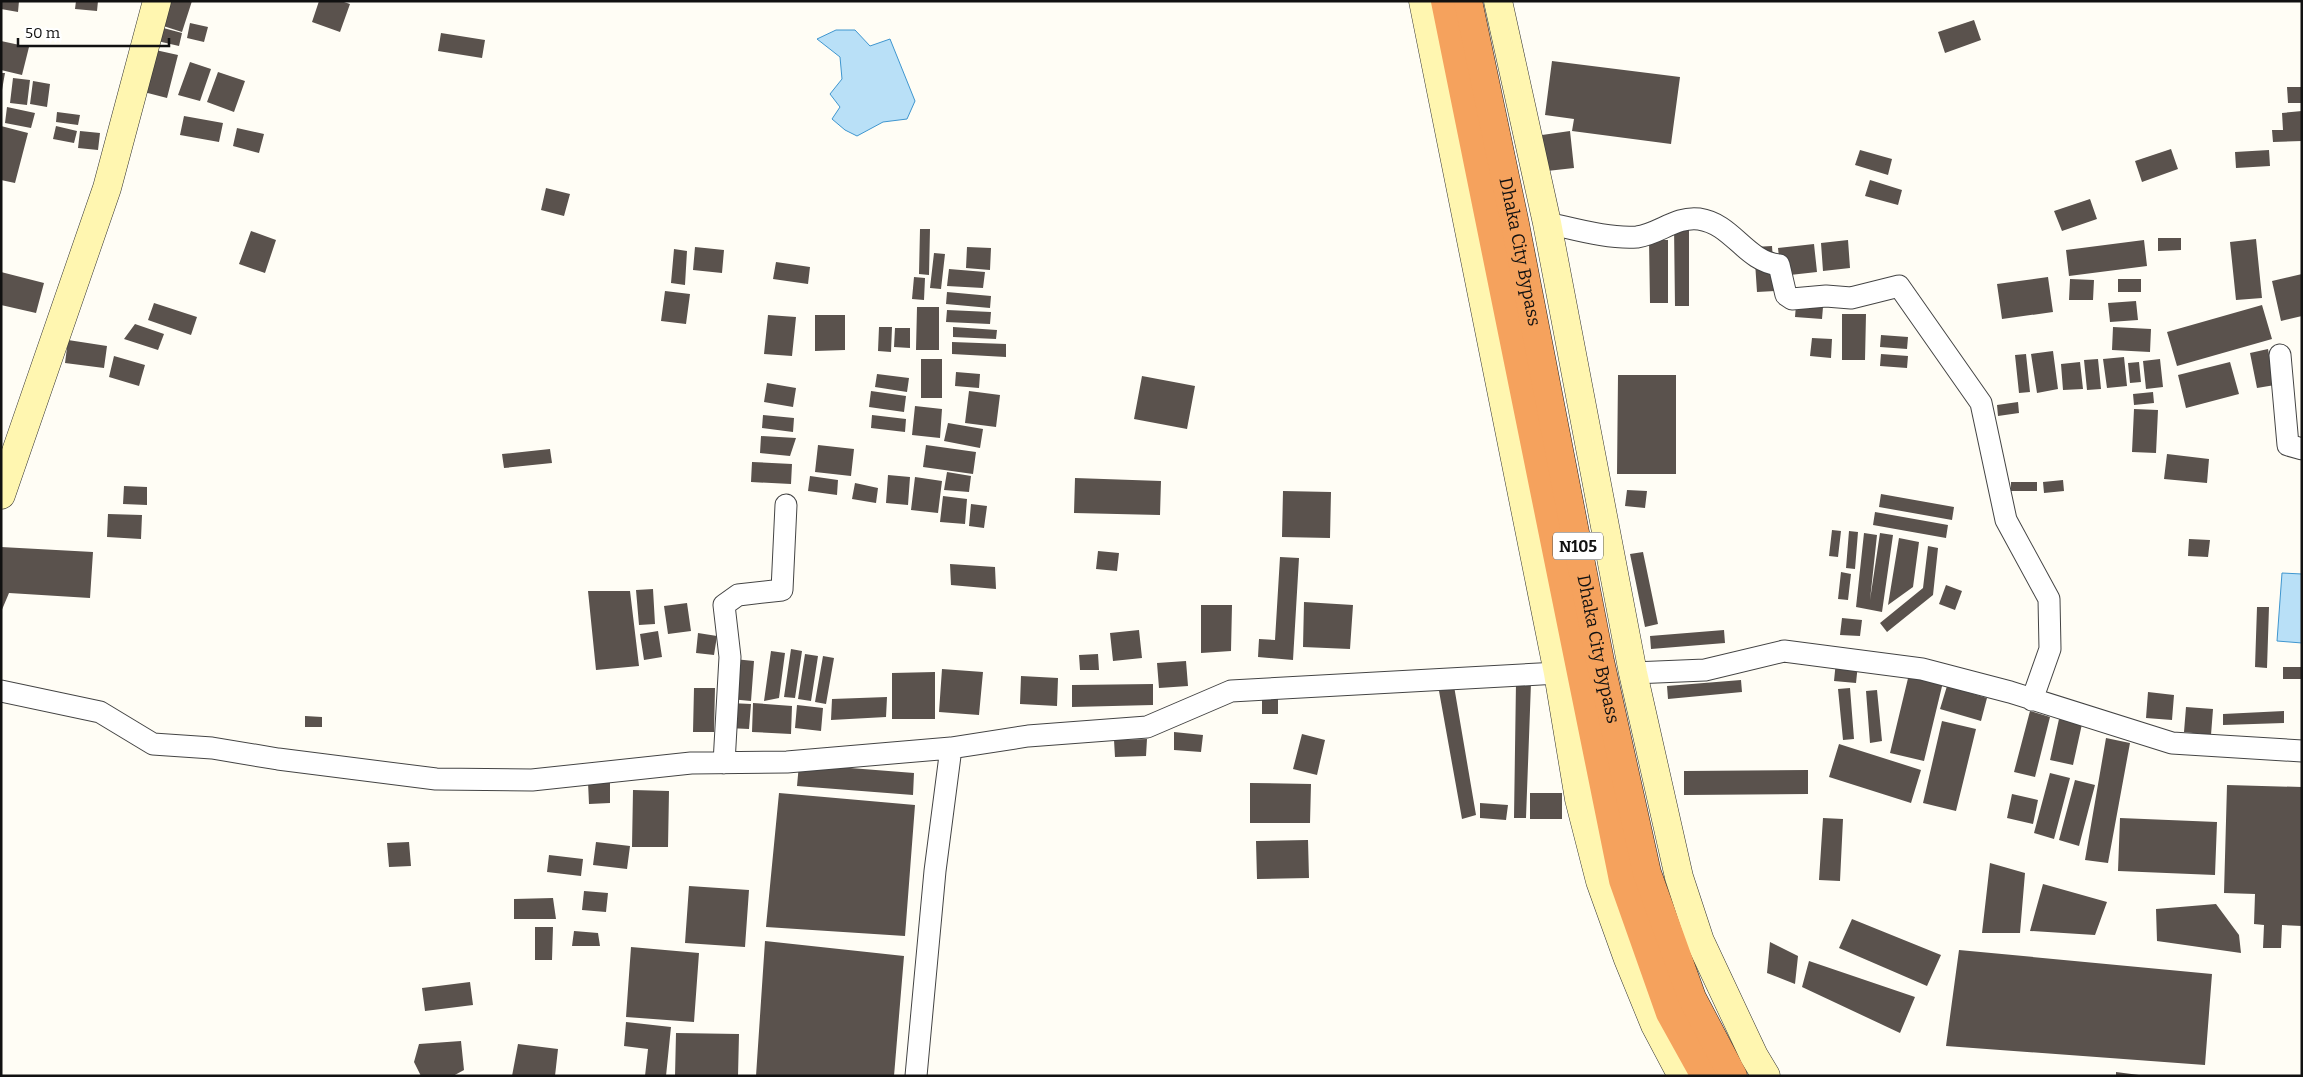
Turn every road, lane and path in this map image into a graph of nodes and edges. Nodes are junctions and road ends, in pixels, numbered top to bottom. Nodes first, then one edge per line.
1 (157, 1) edge
2 (1423, 1) edge
3 (1445, 1) edge
4 (1468, 1) edge
5 (1498, 1) edge
6 (1547, 223) junction
7 (2280, 355) dead end
8 (2302, 448) edge
9 (1, 495) edge
10 (786, 506) dead end
11 (1558, 673) junction
12 (1633, 673) junction
13 (1, 691) edge
14 (2032, 700) junction
15 (951, 748) junction
16 (2302, 751) edge
17 (724, 763) junction
18 (916, 1076) edge
19 (1682, 1076) edge
20 (1705, 1076) edge
21 (1733, 1076) edge
22 (1766, 1076) edge

1 - 9 main road
2 - 11 main road
3 - 20 highway, Dhaka City Bypass / N105
4 - 21 highway, Dhaka City Bypass / N105
5 - 6 main road
6 - 12 main road
6 - 14 street
7 - 8 street
10 - 17 street
11 - 15 street
11 - 19 main road
12 - 14 street
12 - 22 main road
13 - 17 street
14 - 16 street
15 - 17 street
15 - 18 street

